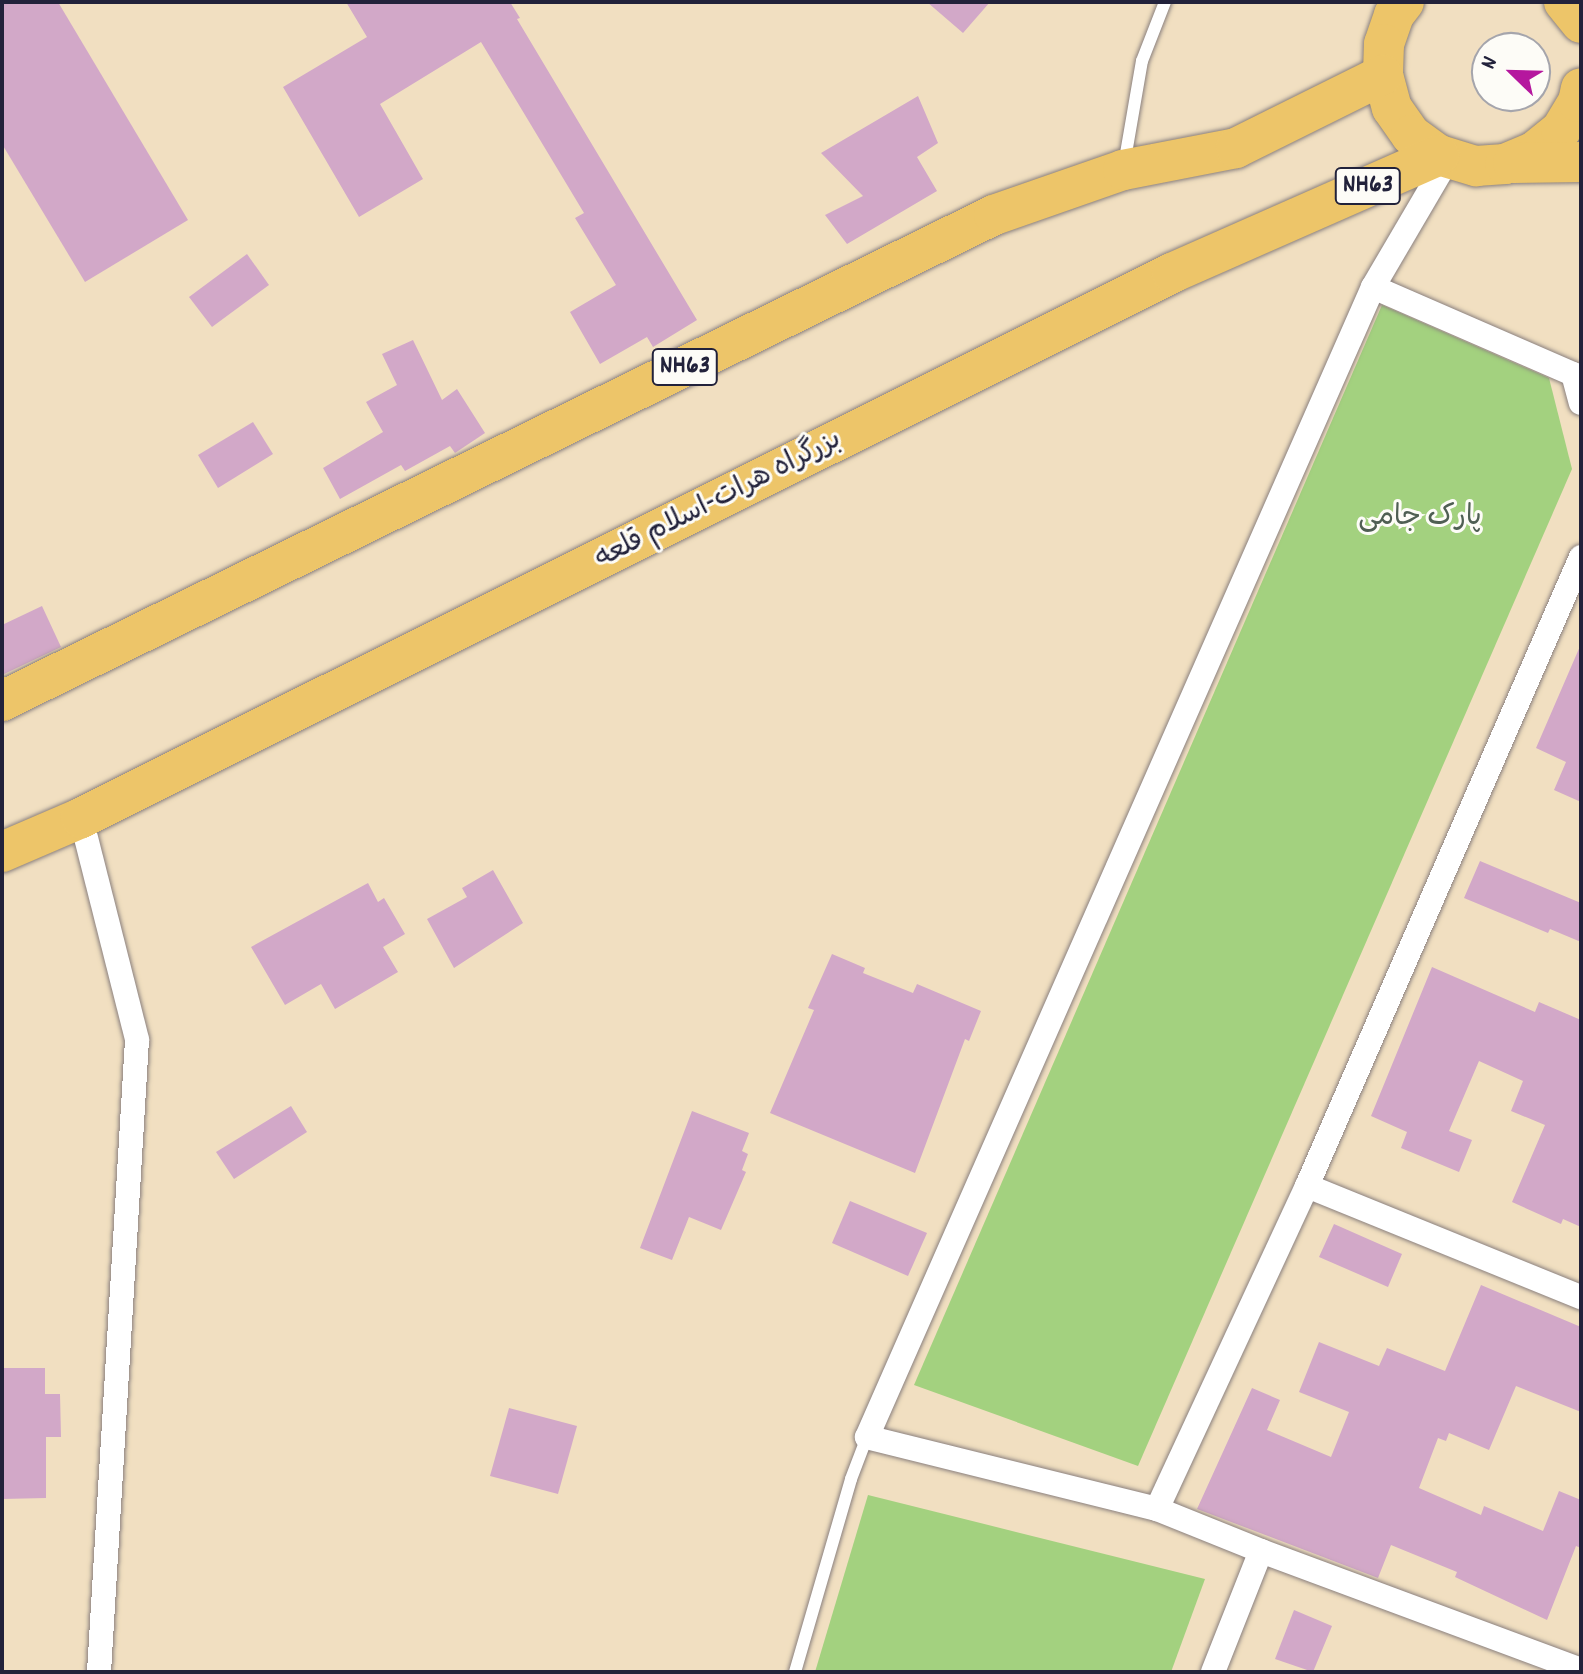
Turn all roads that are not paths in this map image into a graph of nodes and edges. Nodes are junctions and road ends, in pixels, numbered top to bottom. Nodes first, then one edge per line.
1 (1165, 2) edge
2 (1564, 2) edge
3 (1397, 6) edge
4 (1581, 23) edge
5 (1383, 75) junction
6 (1581, 88) edge
7 (1443, 157) junction
8 (1581, 162) edge
9 (1505, 164) junction
10 (1123, 170) junction
11 (1373, 287) junction
12 (1581, 403) edge
13 (1581, 557) edge
14 (2, 701) edge
15 (81, 818) junction
16 (2, 852) edge
17 (1307, 1186) junction
18 (1581, 1297) edge
19 (867, 1437) junction
20 (1157, 1509) junction
21 (1261, 1551) junction
22 (1581, 1670) edge
23 (99, 1672) edge
24 (795, 1672) edge
25 (1213, 1672) edge

1 - 10 lane
2 - 4 highway
3 - 5 highway, NH63
5 - 7 highway, NH63
5 - 10 highway, NH63
6 - 9 highway, NH63
7 - 9 highway, NH63
7 - 11 street
7 - 15 highway, بزرگراه هرات-اسلام قلعه / NH63
8 - 9 highway, NH63
10 - 14 highway, NH63
11 - 12 street
11 - 19 street
13 - 17 street
15 - 16 highway, بزرگراه هرات-اسلام قلعه / NH63
15 - 23 street
17 - 18 street
17 - 20 street
19 - 20 street
19 - 24 lane
20 - 21 street
21 - 22 street
21 - 25 street

